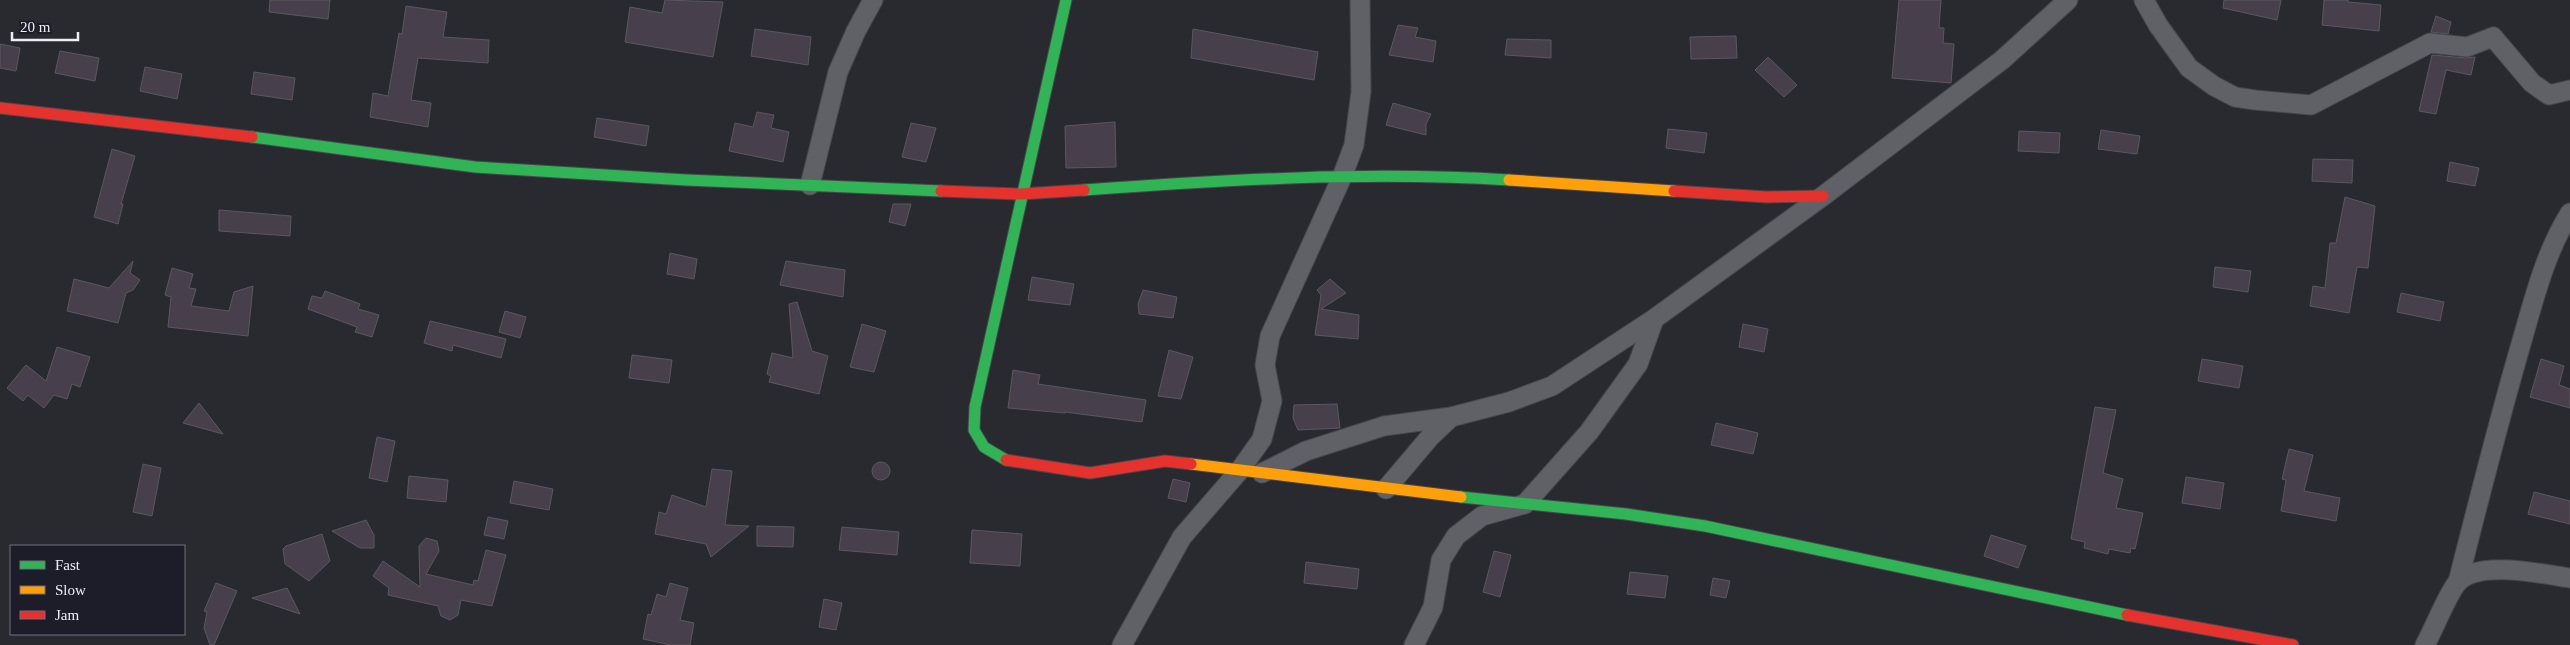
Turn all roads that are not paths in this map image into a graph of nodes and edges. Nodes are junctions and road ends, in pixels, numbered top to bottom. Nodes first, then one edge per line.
1 (873, 0) edge
2 (1066, 0) edge
3 (1360, 0) edge
4 (2068, 0) edge
5 (2144, 0) edge
6 (2570, 90) edge
7 (0, 108) edge
8 (1342, 177) junction
9 (810, 185) junction
10 (1021, 194) junction
11 (1823, 196) junction
12 (2570, 213) edge
13 (1654, 319) junction
14 (1451, 417) junction
15 (1240, 470) junction
16 (1262, 473) junction
17 (1386, 489) junction
18 (1525, 504) junction
19 (2570, 578) edge
20 (2458, 582) junction
21 (1122, 645) edge
22 (1414, 645) edge
23 (2293, 645) edge
24 (2425, 645) edge

1 - 9 street
2 - 10 street
3 - 8 street
4 - 11 street
5 - 6 street
7 - 9 street
8 - 10 street
8 - 11 street
8 - 15 street
9 - 10 street
10 - 15 street
11 - 13 street
12 - 20 street
13 - 14 street
13 - 18 street
14 - 16 street
14 - 17 street
15 - 16 street
15 - 21 street
16 - 17 street
17 - 18 street
18 - 22 street
18 - 23 street
19 - 20 street
20 - 24 street

